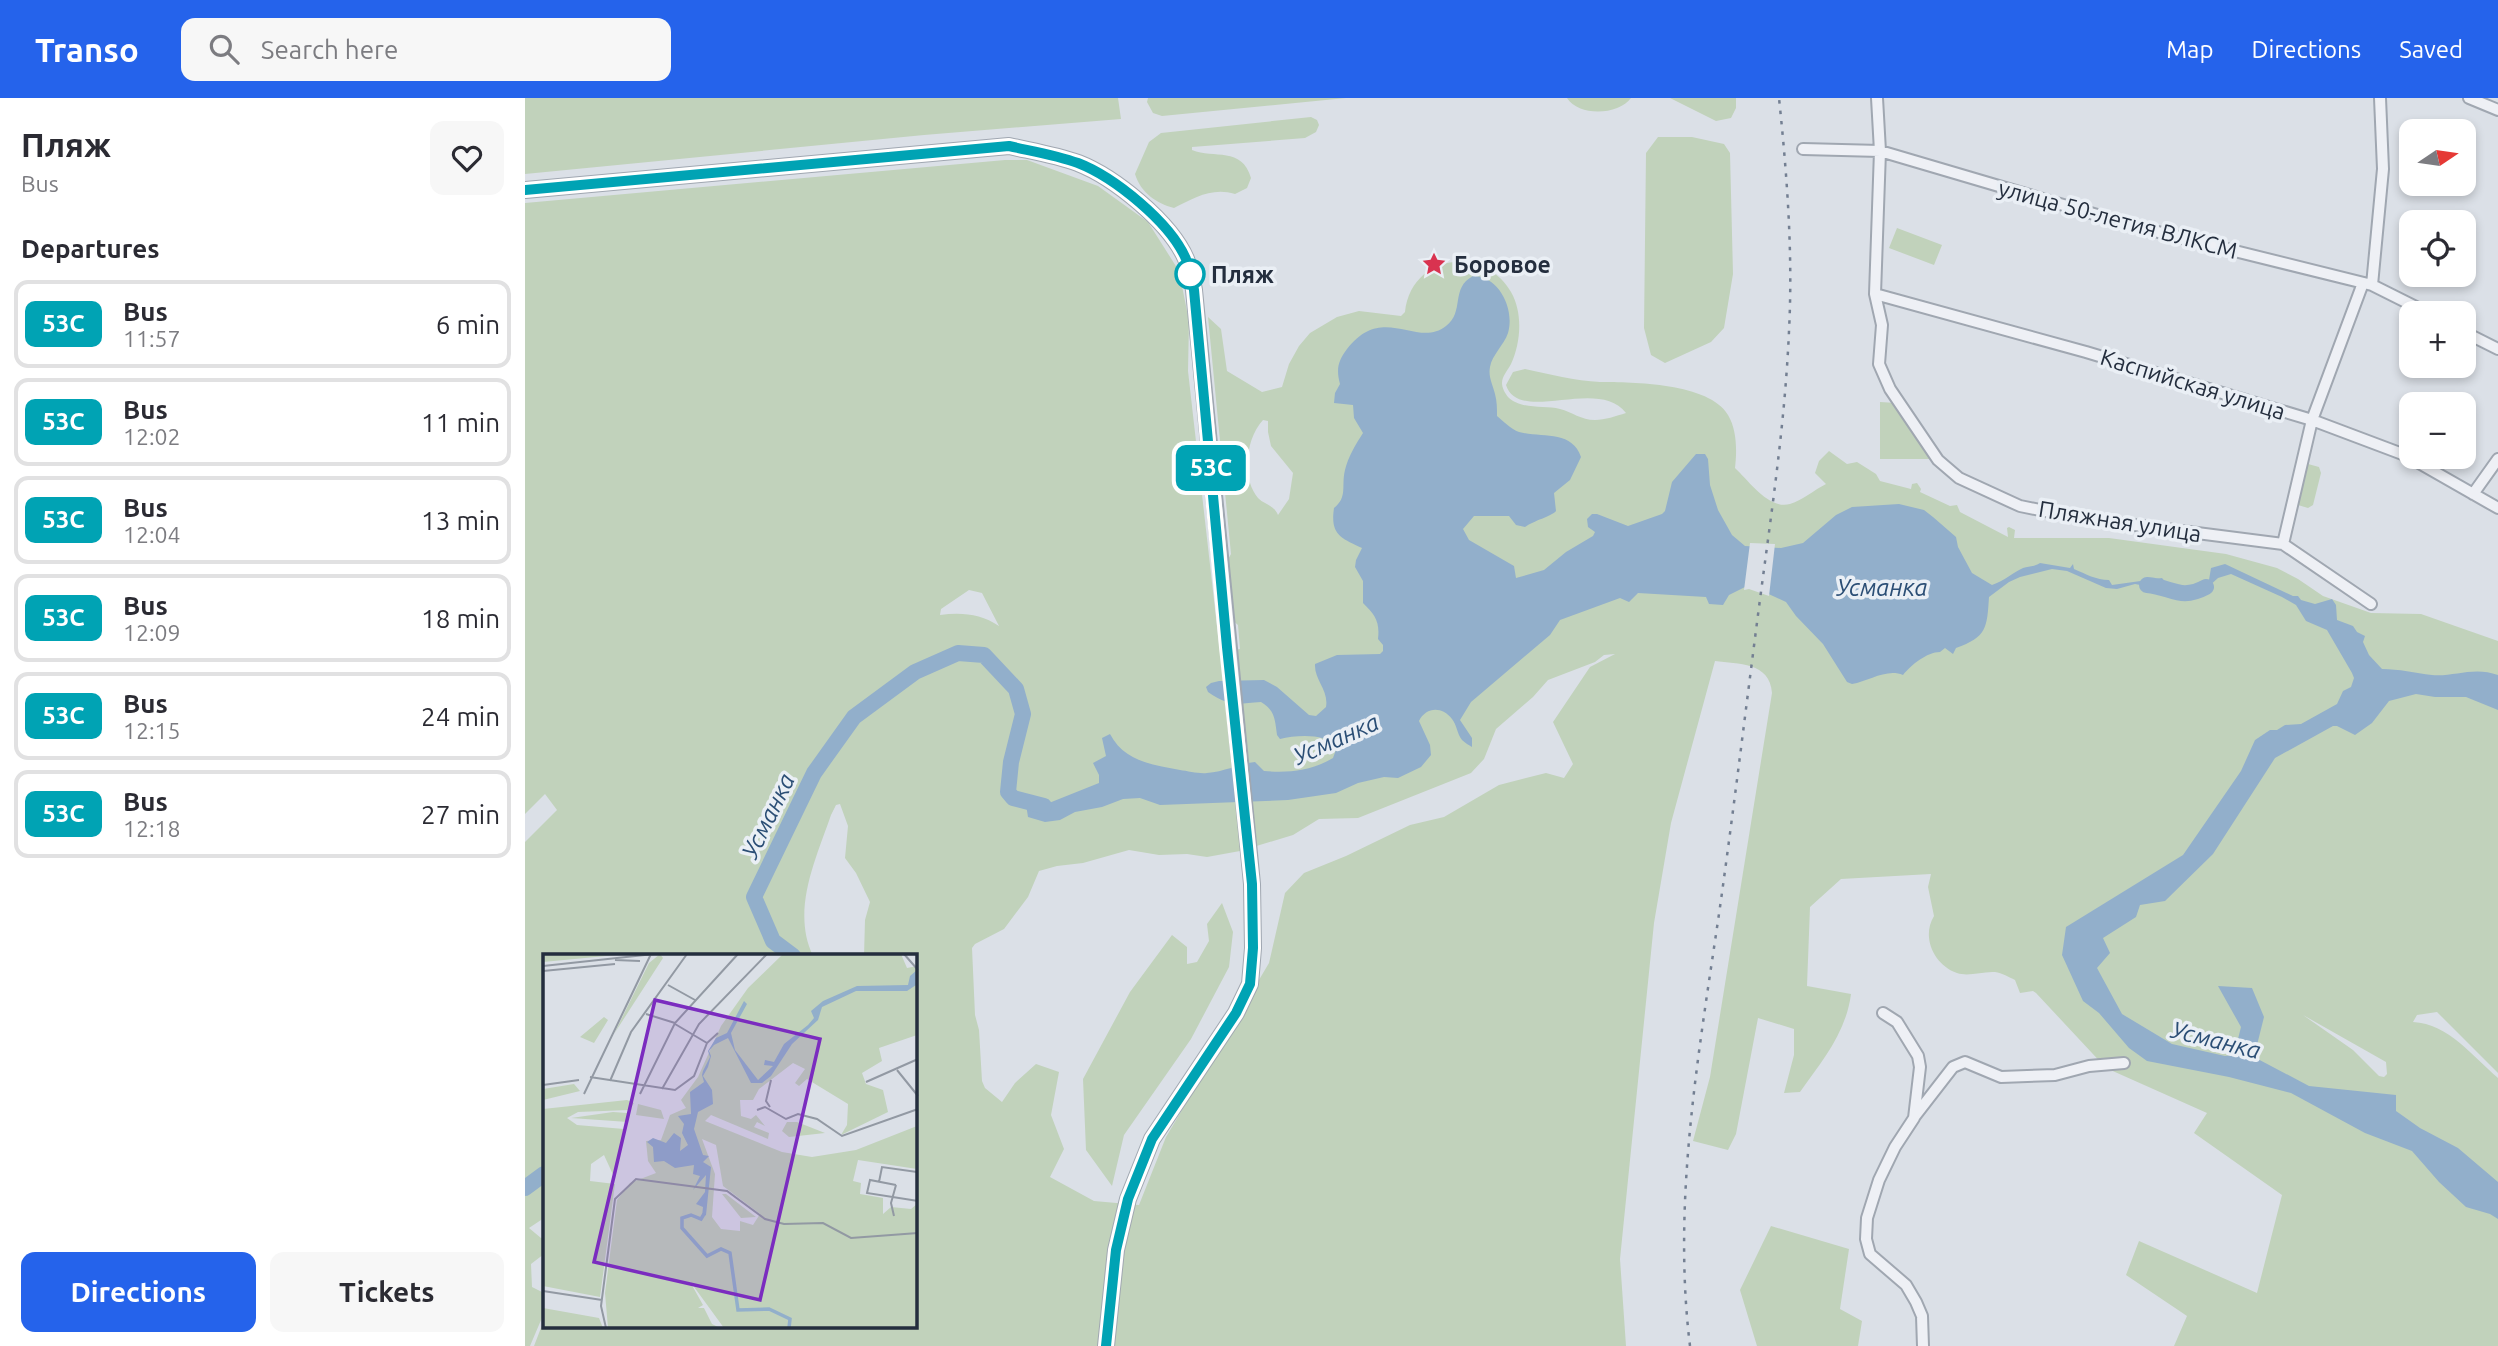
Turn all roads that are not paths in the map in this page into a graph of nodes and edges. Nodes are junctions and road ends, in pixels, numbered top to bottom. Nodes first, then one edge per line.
1 (1877, 98) edge
2 (2380, 98) edge
3 (2469, 98) edge
4 (2498, 110) edge
5 (1803, 149) dead end
6 (1880, 151) junction
7 (525, 190) edge
8 (2368, 284) junction
9 (1875, 294) junction
10 (2403, 301) edge
11 (2476, 338) edge
12 (2498, 349) edge
13 (2312, 420) junction
14 (2498, 459) edge
15 (2473, 494) junction
16 (2498, 508) edge
17 (2283, 544) junction
18 (2371, 604) dead end
19 (1883, 1013) dead end
20 (2124, 1063) dead end
21 (1914, 1118) junction
22 (1106, 1346) edge
23 (1923, 1346) edge

1 - 6 street, Пляжная улица
2 - 8 street
3 - 4 street
5 - 6 street, улица 50-летия ВЛКСМ
6 - 8 street, улица 50-летия ВЛКСМ
6 - 9 street, Пляжная улица
7 - 22 street
8 - 10 street, улица 50-летия ВЛКСМ
8 - 13 street
9 - 13 street, Каспийская улица
9 - 17 street, Пляжная улица
11 - 12 street
13 - 15 street, Каспийская улица
13 - 17 street
14 - 15 street
15 - 16 street, Каспийская улица
17 - 18 street, Пляжная улица
19 - 21 street
20 - 21 street
21 - 23 street

